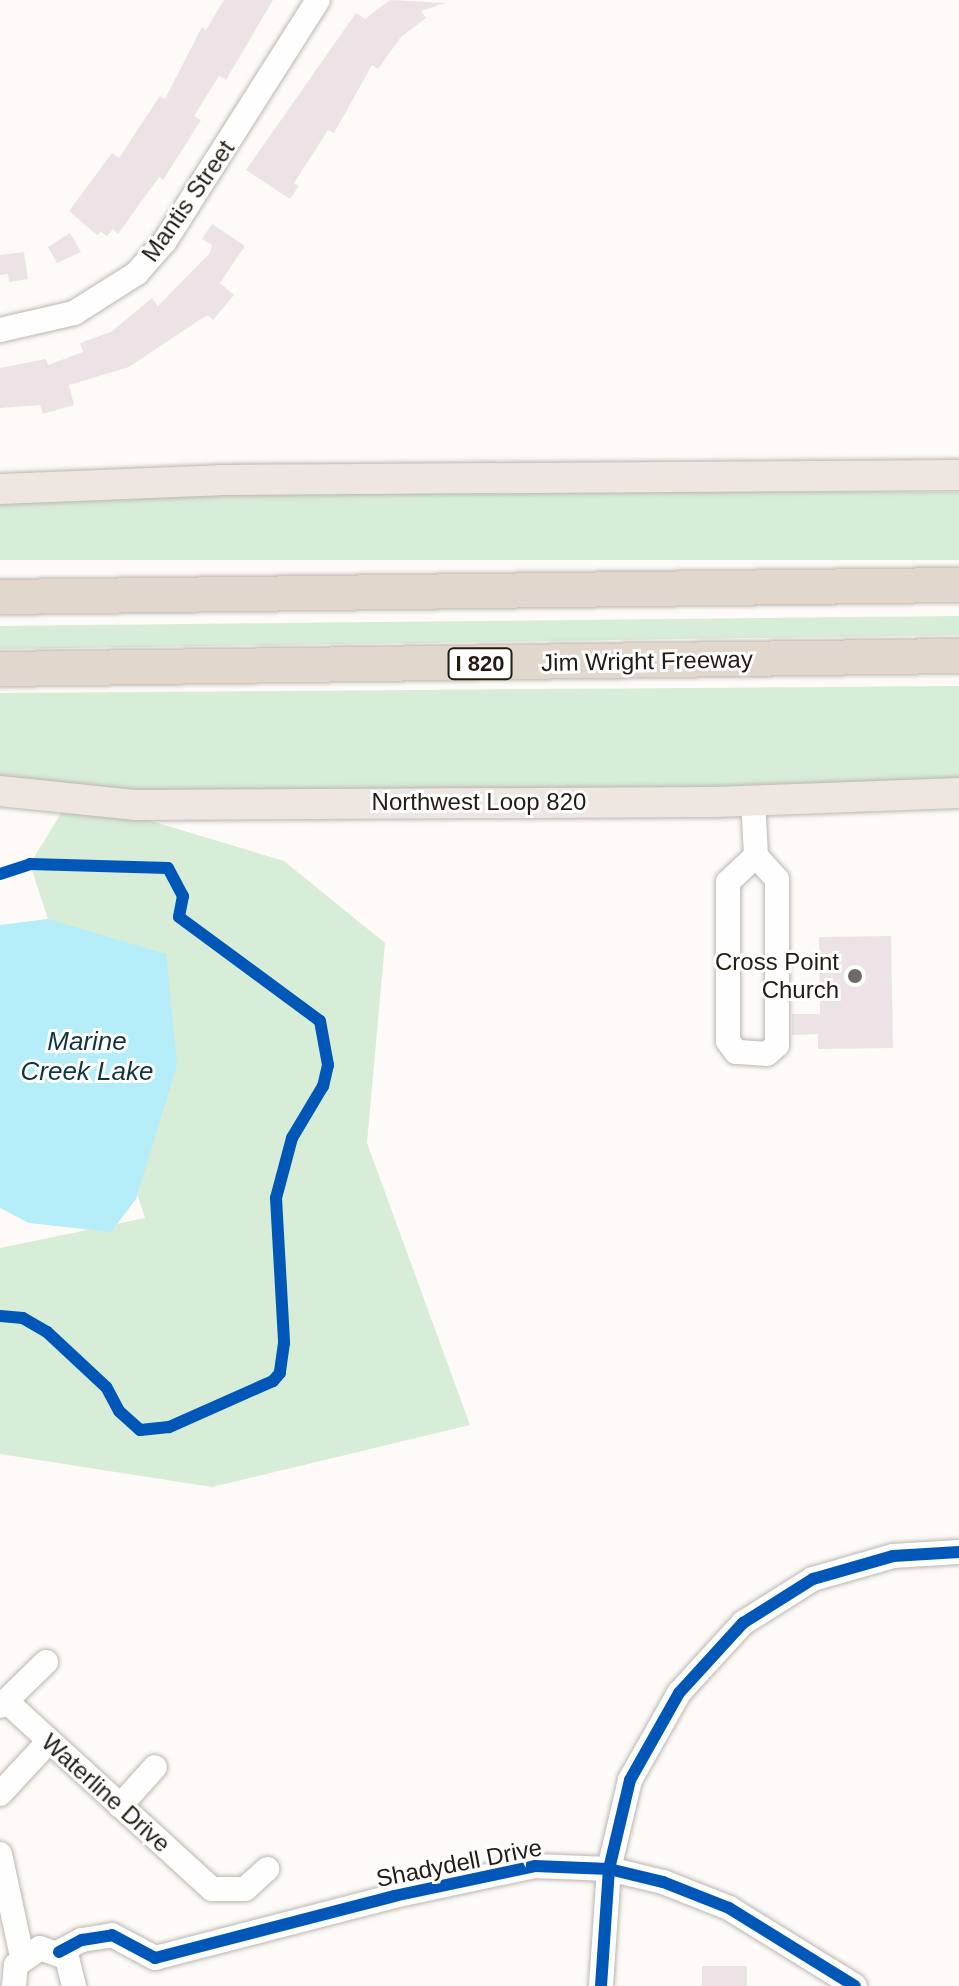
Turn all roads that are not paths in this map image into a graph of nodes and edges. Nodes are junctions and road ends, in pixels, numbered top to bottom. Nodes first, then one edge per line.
1 (318, 0) edge
2 (0, 330) edge
3 (959, 475) edge
4 (0, 489) edge
5 (959, 585) edge
6 (0, 597) edge
7 (959, 656) edge
8 (0, 669) edge
9 (0, 791) edge
10 (959, 793) edge
11 (753, 800) junction
12 (756, 856) junction
13 (959, 1552) edge
14 (46, 1662) dead end
15 (3, 1703) edge
16 (49, 1741) junction
17 (155, 1767) dead end
18 (0, 1794) edge
19 (120, 1806) junction
20 (0, 1854) edge
21 (267, 1869) dead end
22 (609, 1869) junction
23 (59, 1952) junction
24 (22, 1957) junction
25 (14, 1986) edge
26 (74, 1986) edge
27 (601, 1986) edge
28 (855, 1986) edge

1 - 2 street, Mantis Street
3 - 4 main road
5 - 6 highway
7 - 8 highway, Jim Wright Freeway / I 820
9 - 11 main road, Northwest Loop 820
10 - 11 main road, Northwest Loop 820
11 - 12 street
12 - 12 street
13 - 22 street
14 - 15 street
15 - 16 street, Waterline Drive
16 - 18 street
16 - 19 street, Waterline Drive
17 - 19 street
19 - 21 street, Waterline Drive
20 - 24 street
22 - 23 street, Shadydell Drive
22 - 27 street
22 - 28 street, Shadydell Drive
23 - 24 street, Shadydell Drive
23 - 26 street
24 - 25 street

